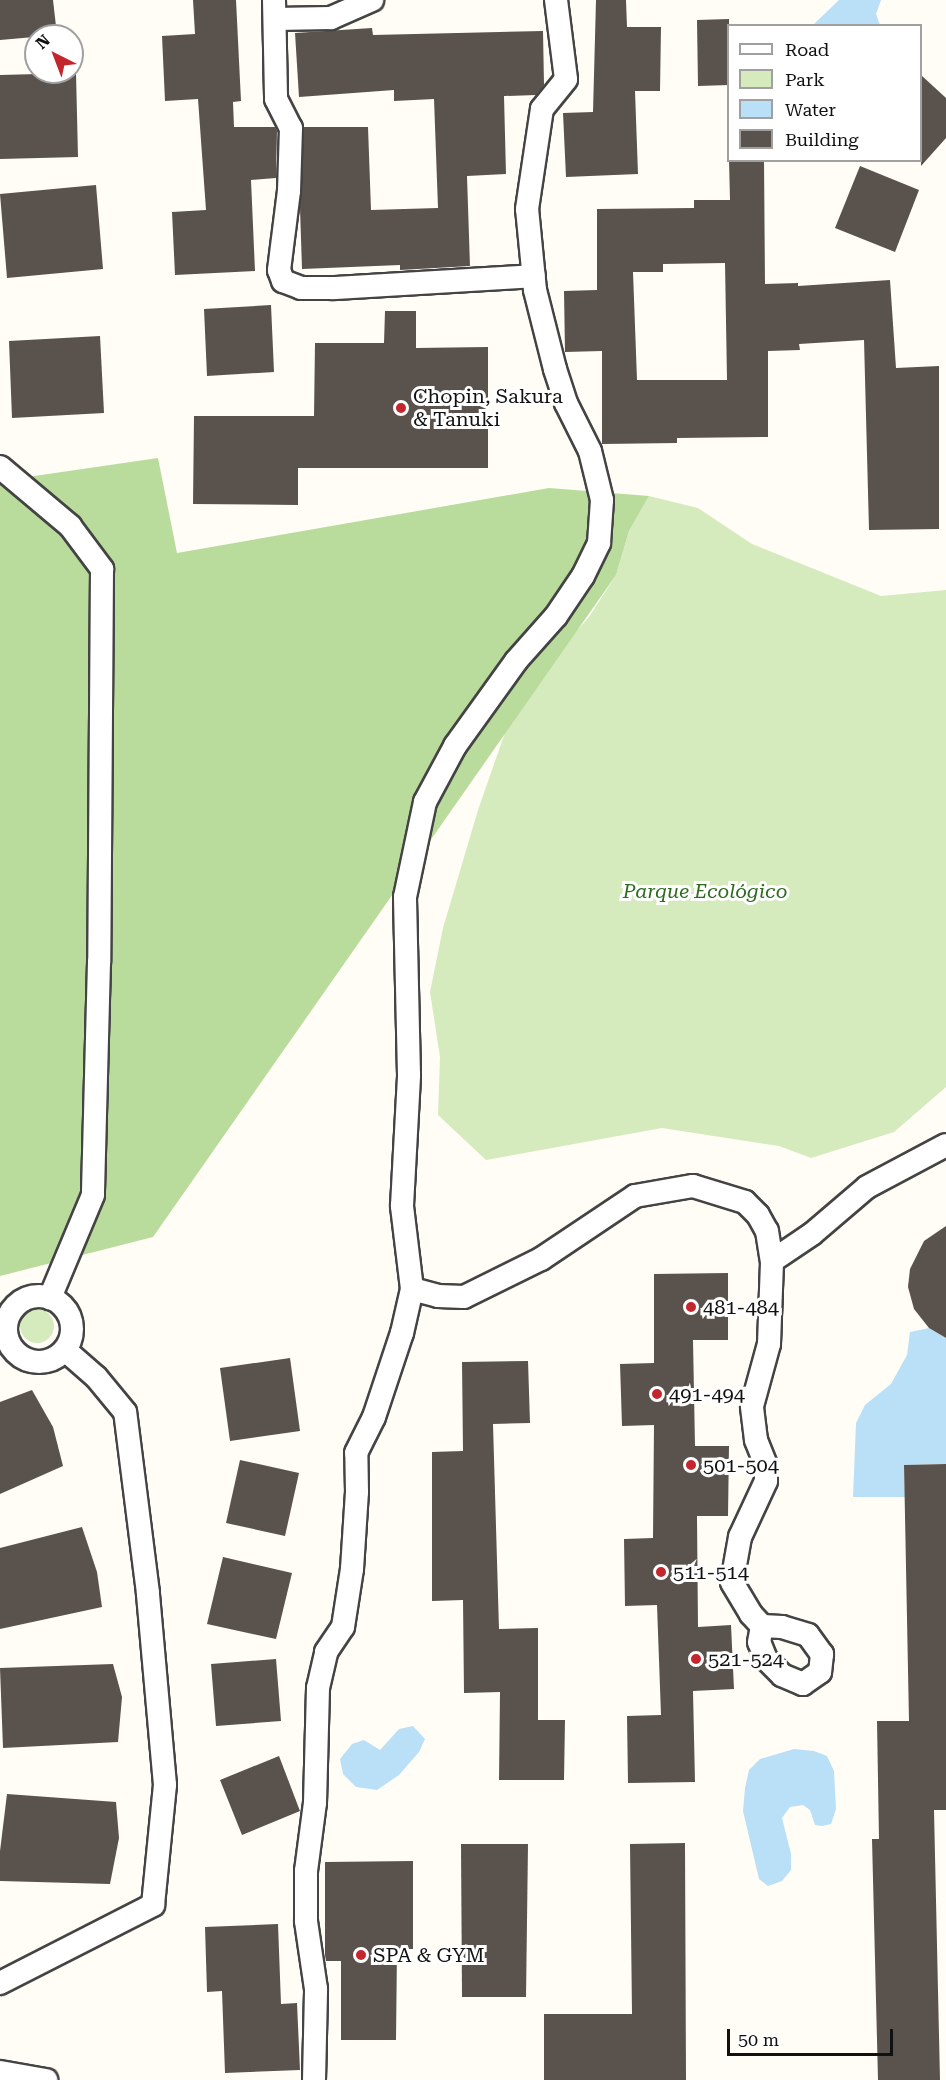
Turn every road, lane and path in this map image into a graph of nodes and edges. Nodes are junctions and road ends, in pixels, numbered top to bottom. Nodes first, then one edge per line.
1 (372, 0) edge
2 (556, 0) edge
3 (274, 10) edge
4 (534, 276) junction
5 (0, 467) edge
6 (946, 1145) edge
7 (772, 1261) junction
8 (412, 1289) junction
9 (50, 1298) junction
10 (3, 1333) edge
11 (65, 1350) junction
12 (762, 1626) dead end
13 (0, 1983) edge
14 (0, 2072) edge
15 (46, 2080) edge
16 (314, 2080) edge

1 - 3 lane
2 - 4 lane
3 - 4 lane
4 - 8 lane
5 - 9 lane
6 - 7 lane
7 - 8 lane
7 - 12 lane
8 - 16 lane
9 - 10 lane
9 - 11 lane
10 - 11 lane
11 - 13 lane
14 - 15 lane

